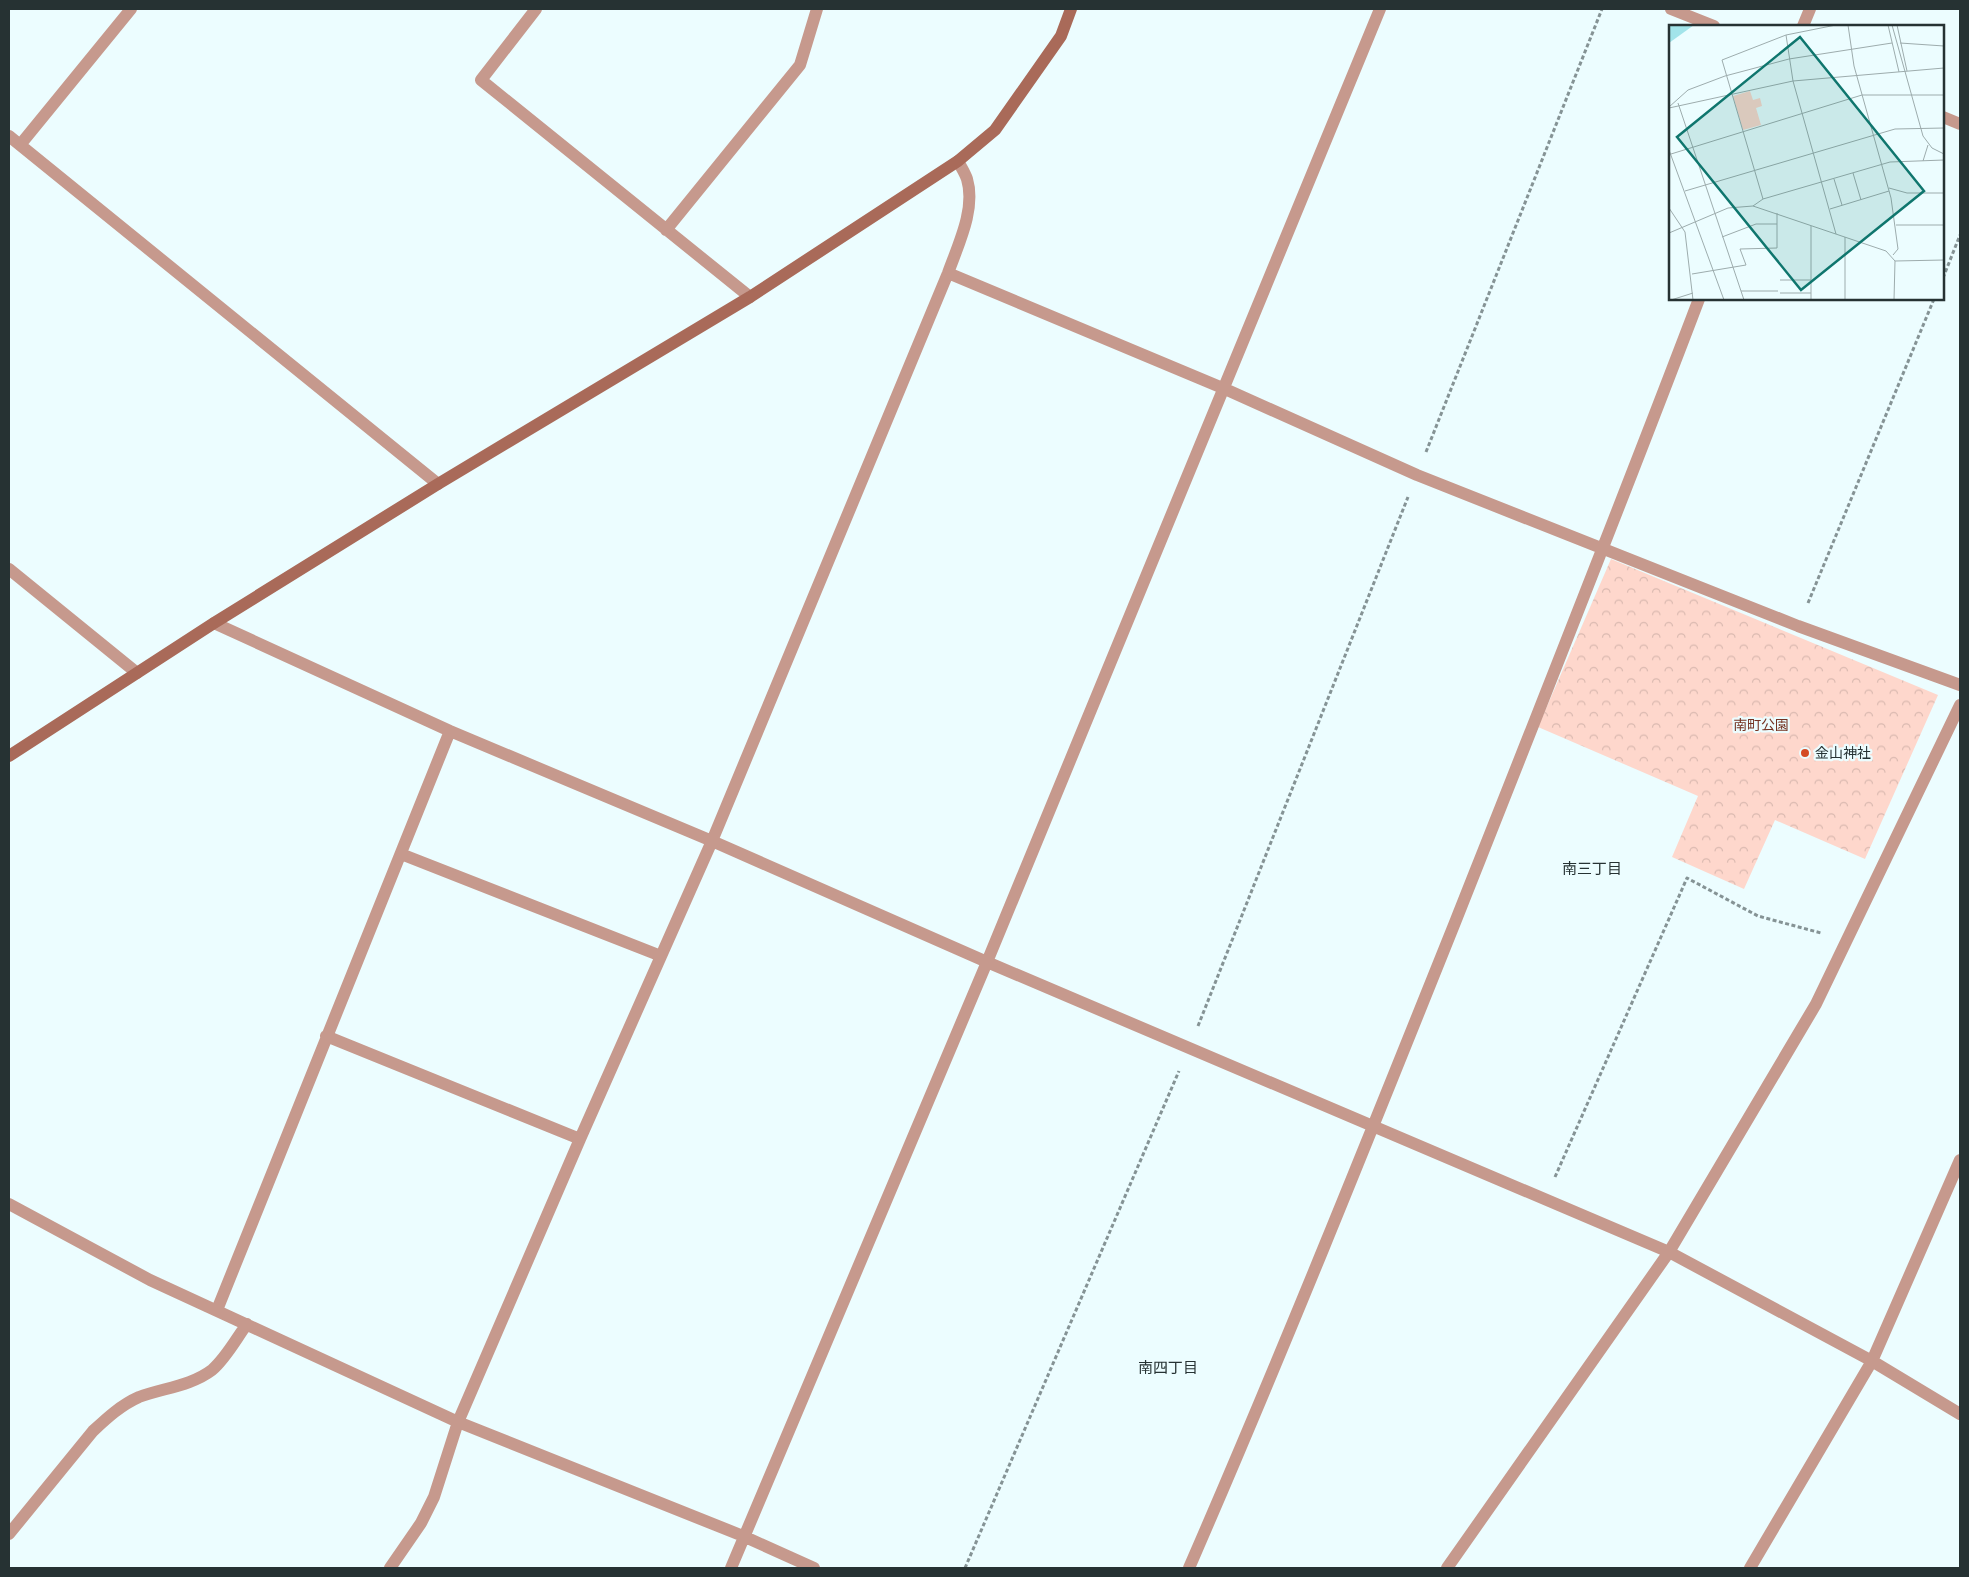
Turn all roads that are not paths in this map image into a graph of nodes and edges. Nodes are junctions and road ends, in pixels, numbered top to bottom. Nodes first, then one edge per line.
1 (130, 9) edge
2 (536, 9) edge
3 (817, 9) edge
4 (1071, 9) edge
5 (1380, 9) edge
6 (1671, 9) edge
7 (1810, 9) edge
8 (1711, 25) edge
9 (1803, 25) edge
10 (1944, 117) edge
11 (1960, 124) edge
12 (9, 136) edge
13 (20, 146) junction
14 (958, 161) junction
15 (666, 230) junction
16 (948, 273) junction
17 (750, 298) junction
18 (1699, 300) edge
19 (1225, 388) junction
20 (438, 484) junction
21 (1604, 547) junction
22 (9, 569) edge
23 (214, 623) junction
24 (137, 673) junction
25 (1960, 685) edge
26 (1960, 705) edge
27 (450, 731) junction
28 (9, 756) edge
29 (712, 841) junction
30 (401, 854) junction
31 (661, 956) junction
32 (987, 962) junction
33 (326, 1036) junction
34 (1374, 1127) junction
35 (580, 1139) junction
36 (1960, 1160) edge
37 (9, 1204) edge
38 (1669, 1252) junction
39 (217, 1310) junction
40 (247, 1324) junction
41 (1872, 1361) junction
42 (1960, 1414) edge
43 (458, 1422) junction
44 (9, 1534) edge
45 (743, 1536) junction
46 (390, 1568) edge
47 (731, 1568) edge
48 (814, 1568) edge
49 (1188, 1568) edge
50 (1447, 1568) edge
51 (1750, 1568) edge

1 - 13 street
2 - 15 street
3 - 15 street
4 - 14 street
5 - 19 street
6 - 8 street
7 - 9 street
10 - 11 street
12 - 13 street
13 - 20 street
14 - 16 street
14 - 17 street
15 - 17 street
16 - 19 street
16 - 29 street
17 - 20 street
18 - 21 street
19 - 21 street
19 - 32 street
20 - 23 street
21 - 25 street
21 - 34 street
22 - 24 street
23 - 24 street
23 - 27 street
24 - 28 street
26 - 38 street
27 - 29 street
27 - 30 street
29 - 31 street
29 - 32 street
30 - 31 street
30 - 33 street
31 - 35 street
32 - 34 street
32 - 45 street
33 - 35 street
33 - 39 street
34 - 38 street
34 - 49 street
35 - 43 street
36 - 41 street
37 - 39 street
38 - 41 street
38 - 50 street
39 - 40 street
40 - 43 street
40 - 44 street
41 - 42 street
41 - 51 street
43 - 45 street
43 - 46 street
45 - 47 street
45 - 48 street

